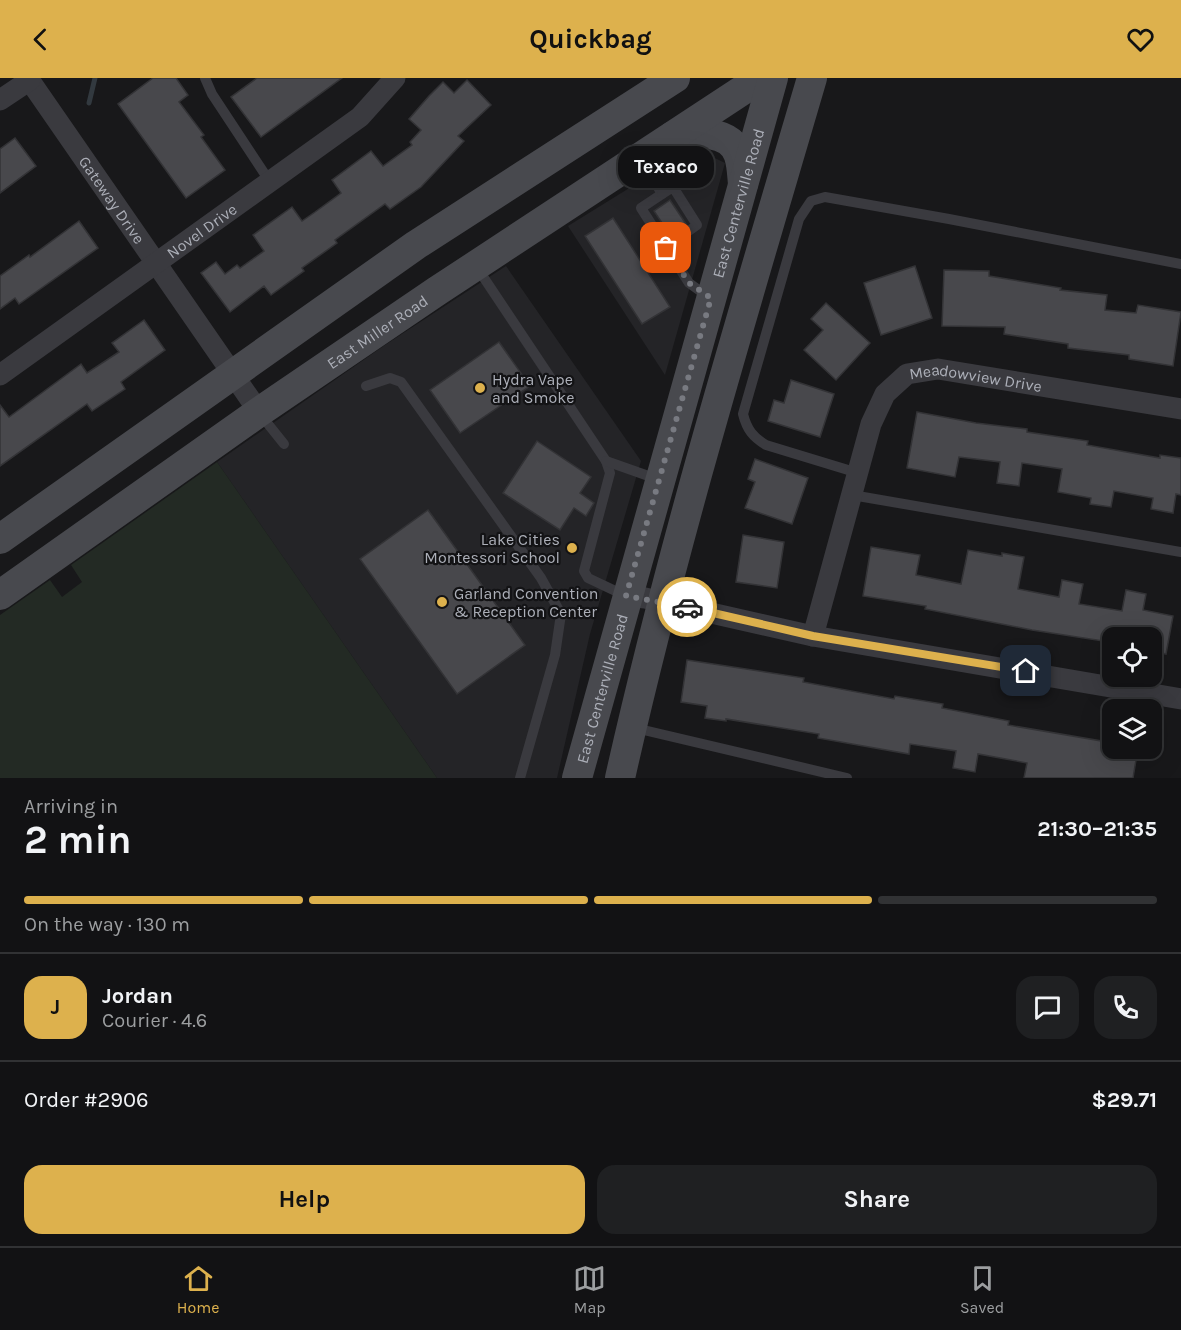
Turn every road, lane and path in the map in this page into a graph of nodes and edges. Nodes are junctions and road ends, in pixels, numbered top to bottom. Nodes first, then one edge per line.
1 (205, 78) edge
2 (395, 78) edge
3 (675, 78) edge
4 (761, 78) edge
5 (773, 78) edge
6 (812, 78) edge
7 (29, 79) edge
8 (0, 100) edge
9 (673, 136) junction
10 (640, 158) junction
11 (270, 182) junction
12 (743, 186) junction
13 (662, 194) junction
14 (666, 248) junction
15 (157, 262) junction
16 (1181, 264) edge
17 (476, 266) junction
18 (711, 298) junction
19 (745, 308) junction
20 (0, 375) edge
21 (234, 375) junction
22 (366, 386) dead end
23 (1181, 409) edge
24 (259, 412) junction
25 (284, 444) dead end
26 (606, 461) junction
27 (858, 473) junction
28 (660, 480) junction
29 (852, 495) junction
30 (0, 538) edge
31 (1181, 552) edge
32 (0, 595) edge
33 (626, 596) junction
34 (663, 602) junction
35 (813, 636) junction
36 (1181, 699) edge
37 (632, 727) junction
38 (520, 778) edge
39 (577, 778) edge
40 (620, 778) edge
41 (847, 778) edge

1 - 11 lane
2 - 11 street, Novel Drive
3 - 21 main road
4 - 9 main road, East Miller Road
5 - 12 main road, East Centerville Road
6 - 19 main road
7 - 8 street
7 - 15 street, Gateway Drive
9 - 10 main road, East Miller Road
9 - 12 main road
10 - 13 lane
10 - 17 main road, East Miller Road
11 - 15 street, Novel Drive
12 - 18 main road, East Centerville Road
13 - 14 lane
13 - 14 lane
14 - 18 lane
15 - 20 street, Novel Drive
15 - 21 street, Gateway Drive
16 - 27 lane
17 - 24 main road, East Miller Road
17 - 26 lane
18 - 19 main road
18 - 28 main road, East Centerville Road
19 - 34 main road
21 - 24 street, Gateway Drive
21 - 30 main road
22 - 38 lane
23 - 27 street, Meadowview Drive
24 - 25 lane
24 - 32 main road, East Miller Road
26 - 28 lane
26 - 33 lane
27 - 29 street, Meadowview Drive
28 - 33 main road, East Centerville Road
29 - 31 lane
29 - 35 street, Meadowview Drive
33 - 34 street
33 - 39 main road, East Centerville Road
34 - 35 street
34 - 37 main road
35 - 36 street
37 - 40 main road
37 - 41 lane

